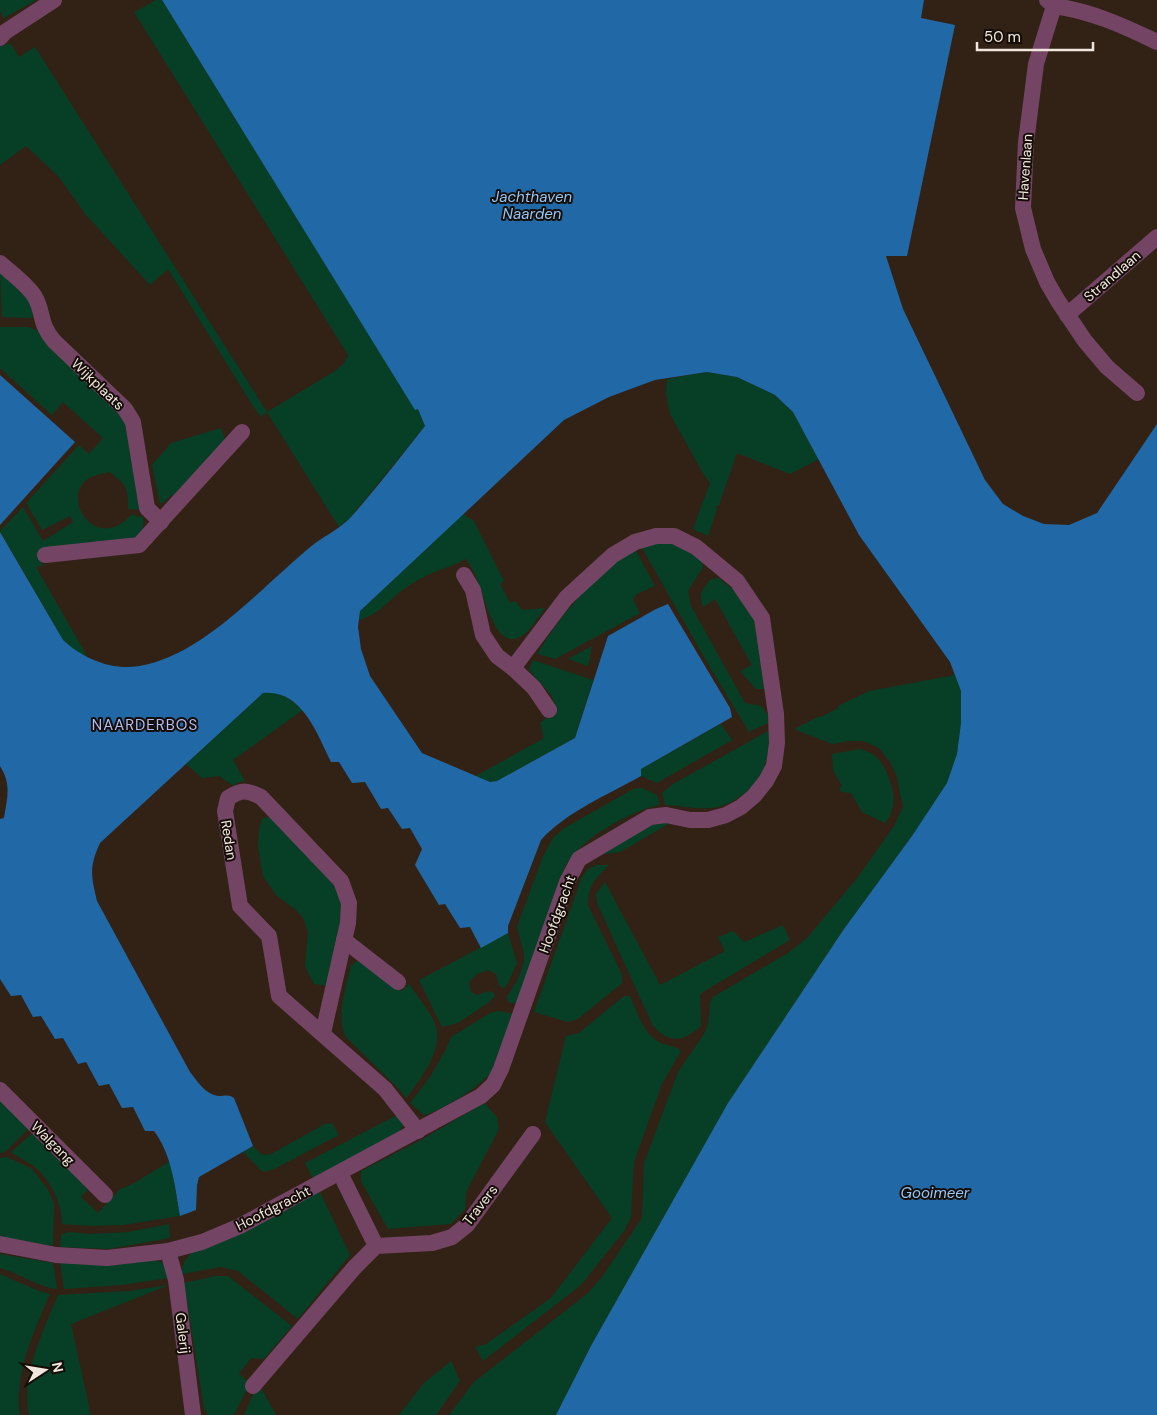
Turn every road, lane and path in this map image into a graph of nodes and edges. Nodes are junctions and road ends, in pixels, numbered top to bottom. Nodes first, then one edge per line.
1 (54, 0) edge
2 (1050, 3) edge
3 (0, 38) edge
4 (1157, 42) edge
5 (1157, 237) edge
6 (0, 263) edge
7 (1067, 315) junction
8 (1137, 393) dead end
9 (242, 432) dead end
10 (161, 522) junction
11 (45, 555) dead end
12 (464, 575) dead end
13 (513, 668) junction
14 (549, 710) dead end
15 (344, 940) junction
16 (398, 982) dead end
17 (322, 1033) junction
18 (0, 1090) edge
19 (418, 1131) junction
20 (533, 1134) dead end
21 (340, 1174) junction
22 (105, 1195) dead end
23 (0, 1244) edge
24 (376, 1246) junction
25 (168, 1251) junction
26 (253, 1386) dead end
27 (193, 1415) edge

1 - 3 street
2 - 4 street
2 - 7 street, Havenlaan
5 - 7 street, Strandlaan
6 - 10 street, Wijkplaats
7 - 8 street, Havenlaan
9 - 10 street
10 - 11 street
12 - 13 street
13 - 14 street
13 - 19 street, Hoofdgracht
15 - 16 street
15 - 17 street, Redan
15 - 17 street, Redan
17 - 19 street, Redan
18 - 22 street, Walgang
19 - 21 street, Hoofdgracht
20 - 24 street, Travers
21 - 24 street
21 - 25 street, Hoofdgracht
23 - 25 street, Hoofdgracht
24 - 26 street
25 - 27 street, Galerij

